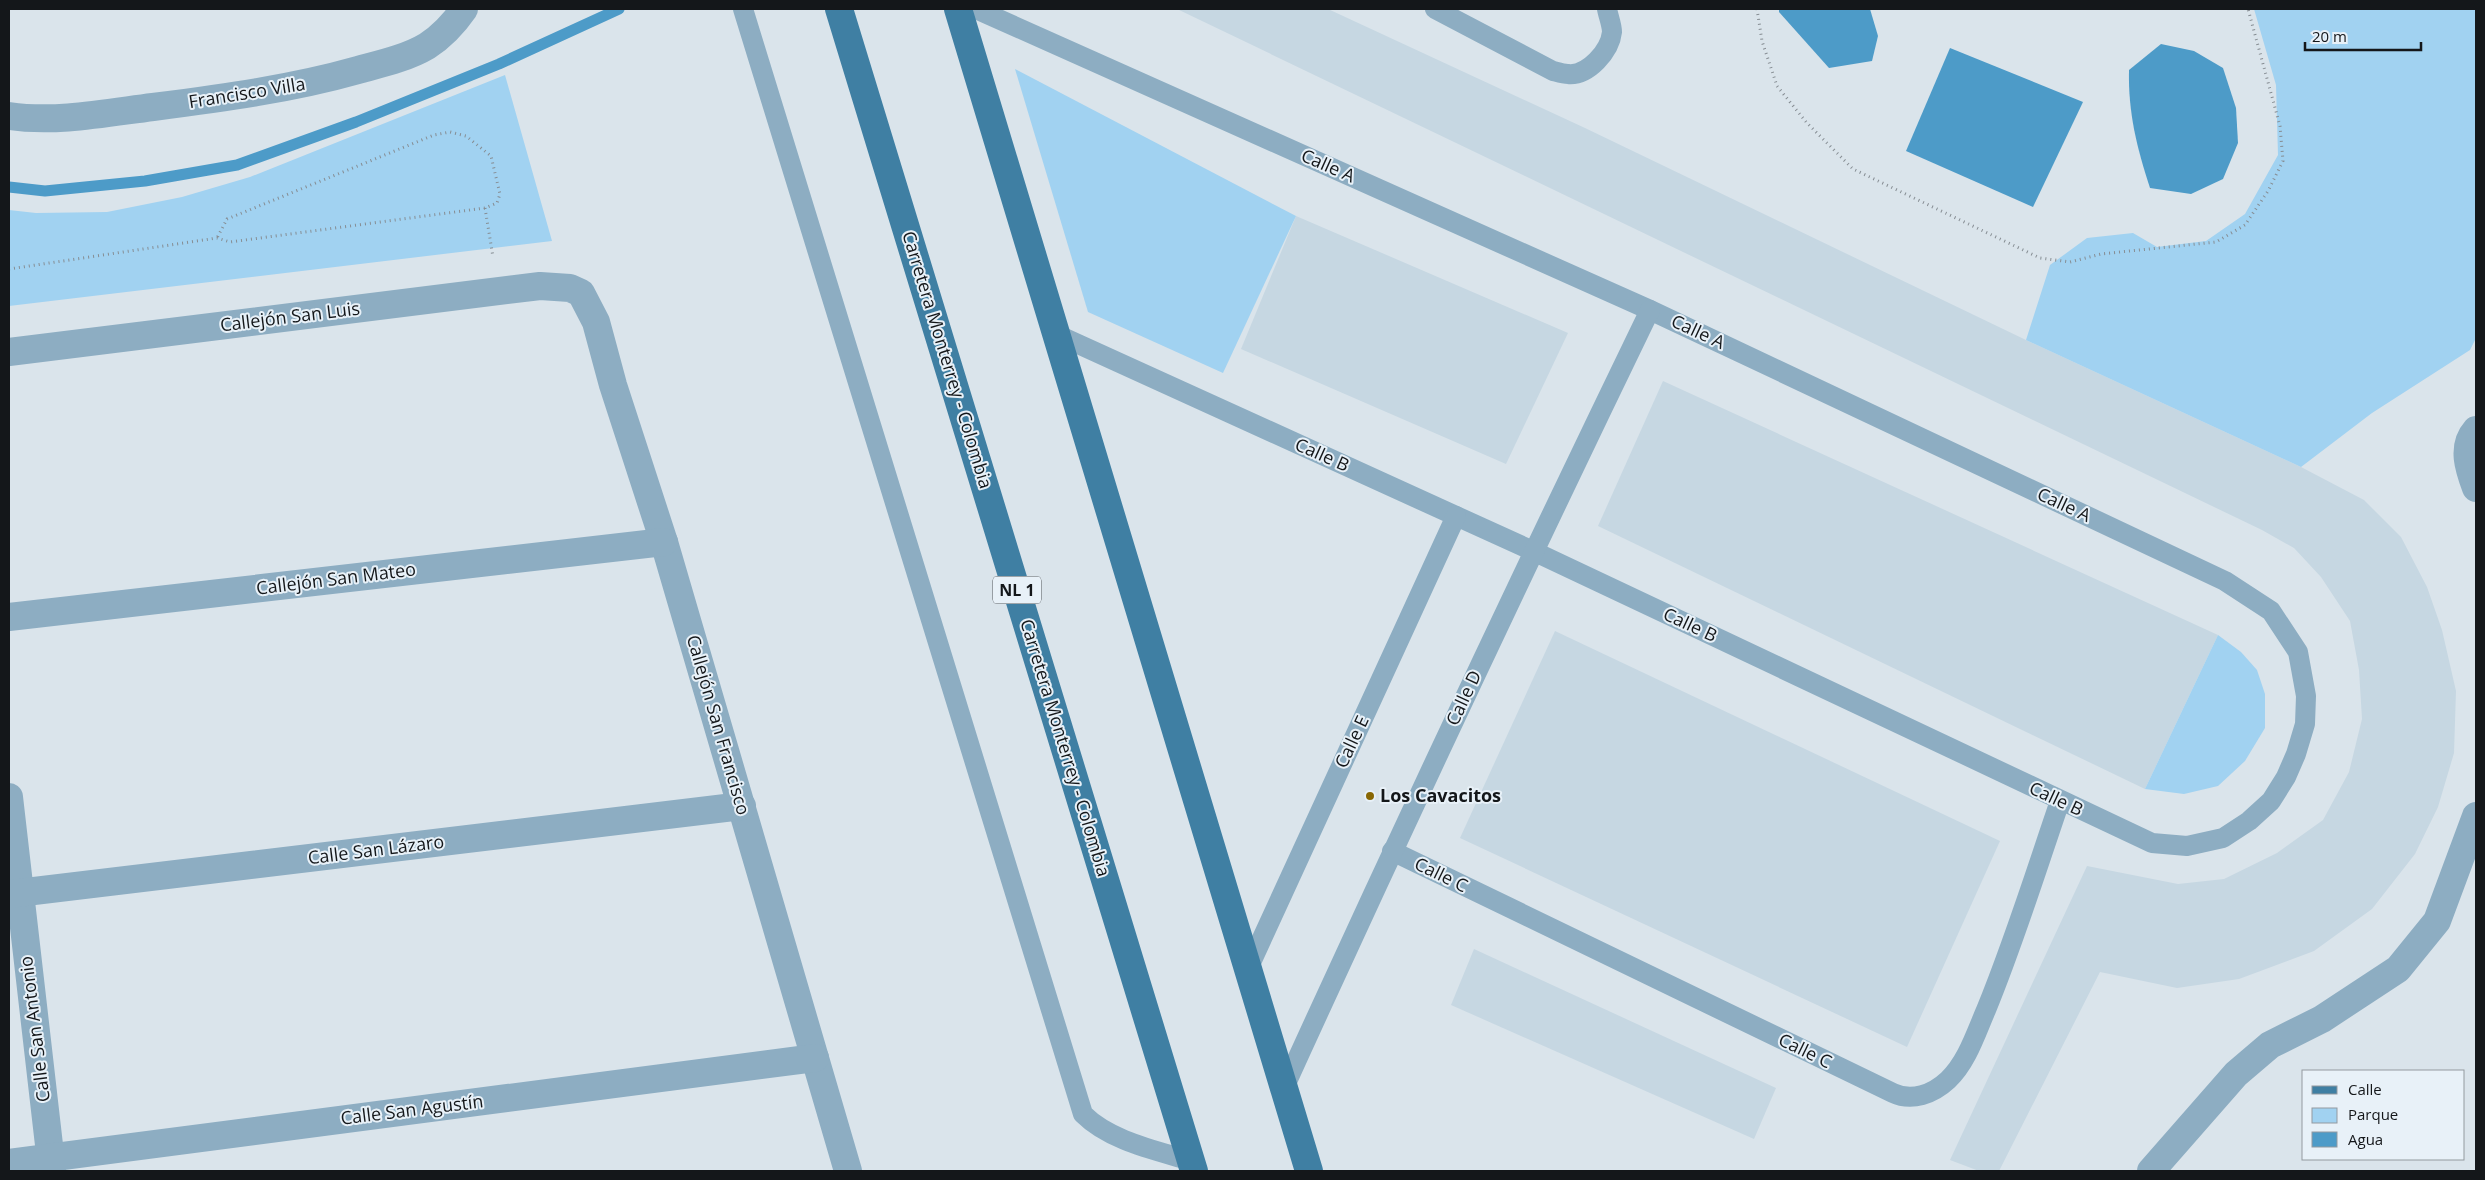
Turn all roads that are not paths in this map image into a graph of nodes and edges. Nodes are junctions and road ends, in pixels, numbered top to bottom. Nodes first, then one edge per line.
1 (464, 9) edge
2 (744, 9) edge
3 (839, 9) edge
4 (958, 9) edge
5 (976, 9) edge
6 (1435, 9) edge
7 (1607, 9) edge
8 (9, 116) edge
9 (570, 288) joint
10 (1650, 310) junction
11 (1056, 334) junction
12 (9, 352) edge
13 (2476, 430) edge
14 (2476, 488) edge
15 (1456, 516) junction
16 (664, 542) junction
17 (1533, 551) junction
18 (9, 616) edge
19 (2296, 754) joint
20 (9, 797) edge
21 (2060, 801) junction
22 (742, 806) junction
23 (2476, 816) edge
24 (1392, 851) junction
25 (14, 894) edge
26 (1248, 968) junction
27 (815, 1058) junction
28 (1284, 1088) junction
29 (9, 1163) edge
30 (52, 1164) edge
31 (1193, 1166) edge
32 (848, 1171) edge
33 (1310, 1171) edge
34 (2151, 1171) edge

1 - 8 street, Francisco Villa
2 - 31 lane
3 - 31 main road, Carretera Monterrey - Colombia / NL 1
4 - 11 main road
5 - 10 lane, Calle A
6 - 7 lane
9 - 12 street, Callejón San Luis
9 - 16 street, Callejón San Francisco
10 - 17 lane, Calle D
10 - 19 lane, Calle A
11 - 15 lane, Calle B
11 - 26 main road
13 - 14 street
15 - 17 lane, Calle B
15 - 26 lane, Calle E
16 - 18 street, Callejón San Mateo
16 - 22 street, Callejón San Francisco
17 - 21 lane, Calle B
17 - 24 lane, Calle D
19 - 21 lane, Calle B
20 - 25 street, Calle San Antonio
21 - 24 lane, Calle C
22 - 25 street, Calle San Lázaro
22 - 27 street, Callejón San Francisco
23 - 34 street
24 - 28 lane, Calle D
25 - 30 street, Calle San Antonio
26 - 28 main road
27 - 30 street, Calle San Agustín
27 - 32 street, Callejón San Francisco
28 - 33 main road
29 - 30 street, Calle San Agustín

